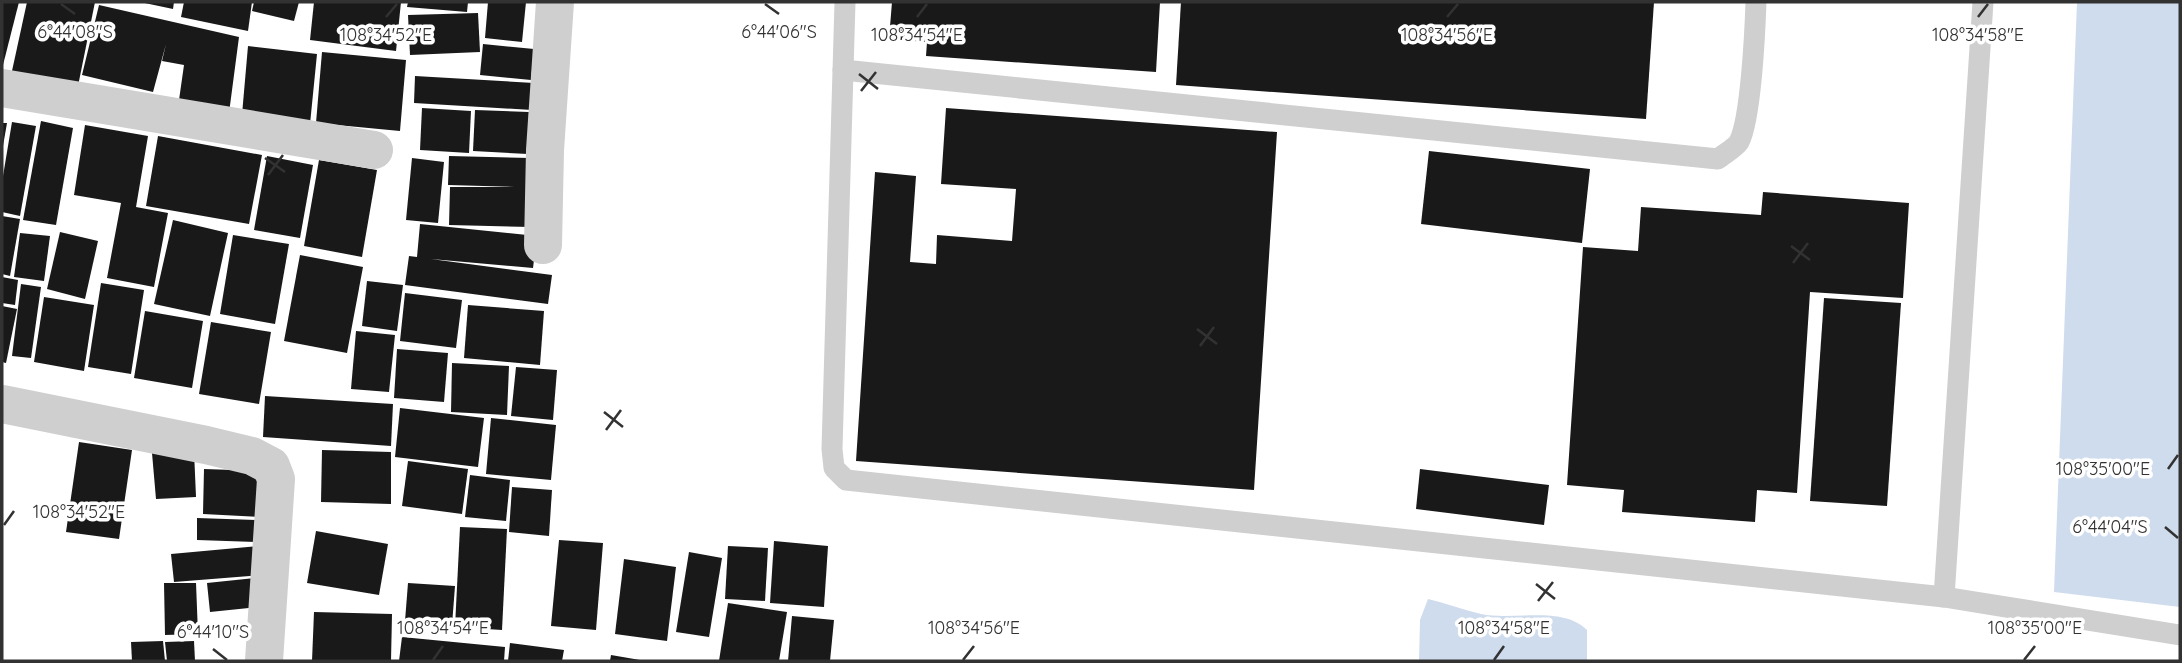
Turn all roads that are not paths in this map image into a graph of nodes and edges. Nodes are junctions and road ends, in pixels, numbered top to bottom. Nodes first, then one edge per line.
1 (555, 2) edge
2 (845, 2) edge
3 (1756, 2) edge
4 (1983, 2) edge
5 (843, 70) junction
6 (2, 88) edge
7 (374, 150) dead end
8 (543, 245) dead end
9 (2, 404) edge
10 (1944, 597) junction
11 (2180, 635) edge
12 (264, 661) edge

1 - 8 street
2 - 5 lane
3 - 5 lane
4 - 10 lane
5 - 10 lane
6 - 7 street
9 - 12 street
10 - 11 lane

